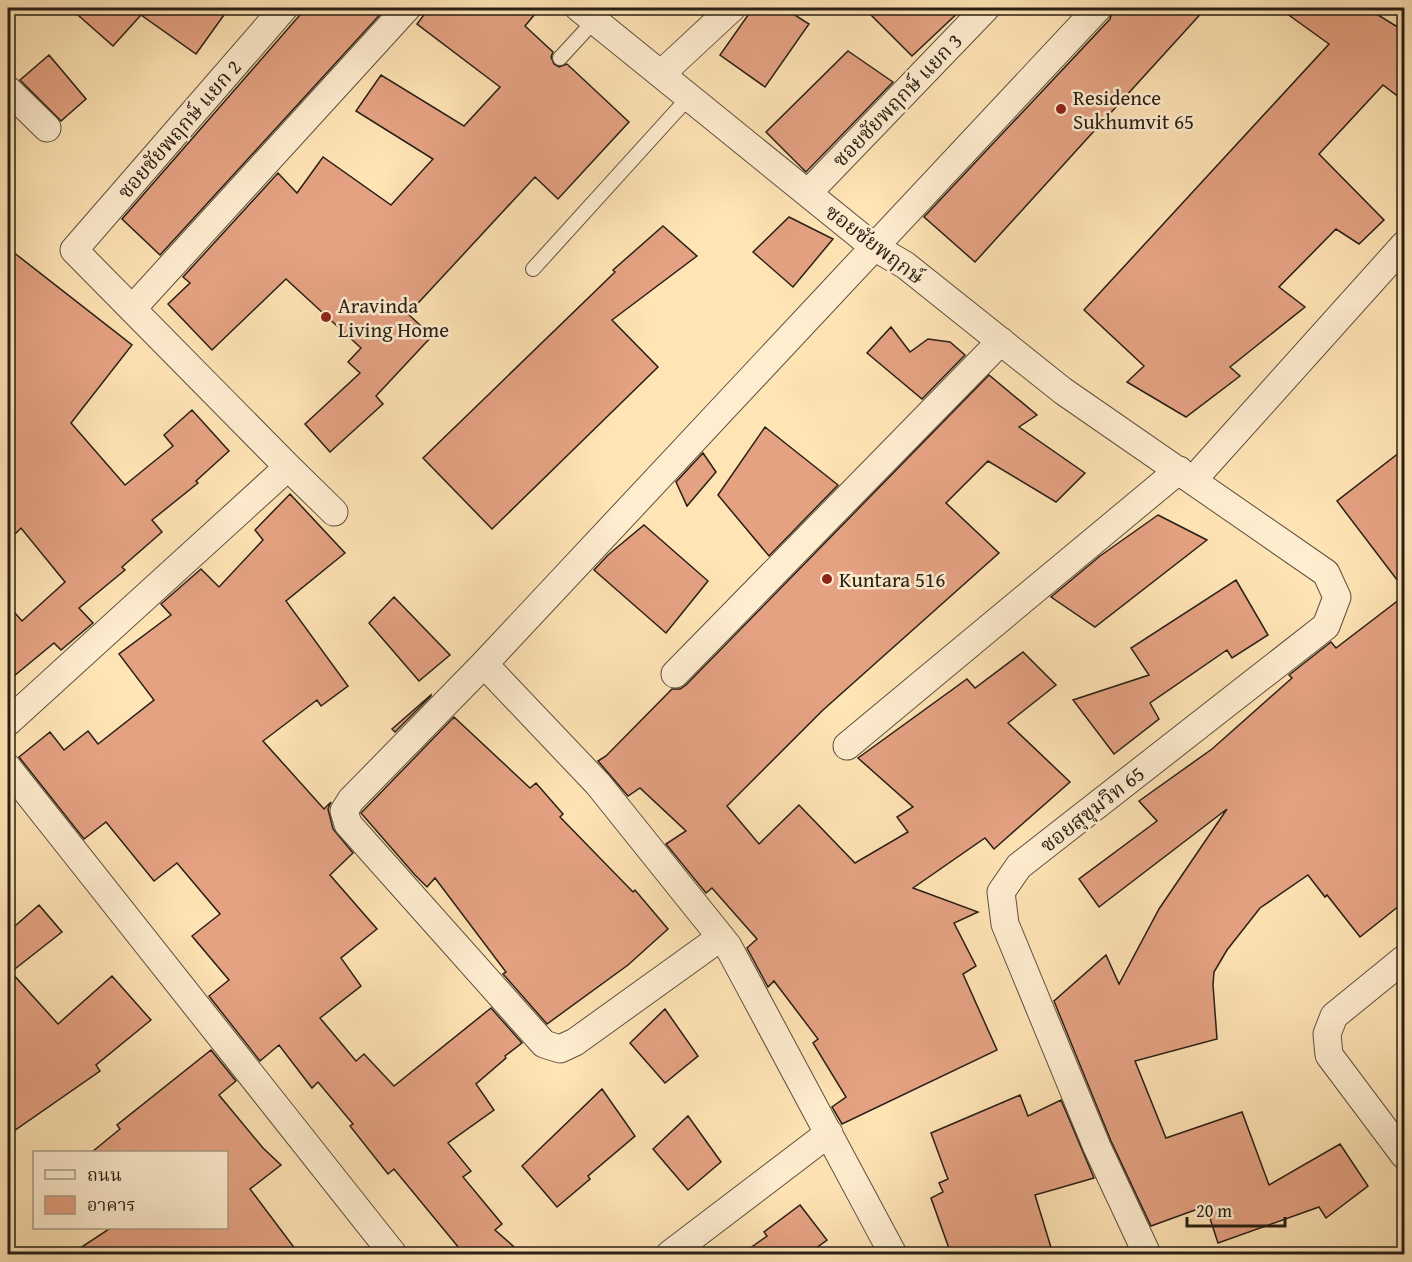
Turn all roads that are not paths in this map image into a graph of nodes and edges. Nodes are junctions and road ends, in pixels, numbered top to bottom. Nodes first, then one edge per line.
1 (284, 8) edge
2 (407, 8) edge
3 (732, 8) edge
4 (986, 8) edge
5 (1098, 8) edge
6 (587, 14) edge
7 (560, 58) dead end
8 (661, 74) junction
9 (8, 90) edge
10 (689, 97) junction
11 (47, 128) dead end
12 (808, 193) junction
13 (1404, 245) edge
14 (874, 247) junction
15 (533, 269) dead end
16 (132, 309) junction
17 (1001, 341) junction
18 (288, 468) junction
19 (1186, 475) junction
20 (334, 512) dead end
21 (484, 664) junction
22 (675, 674) dead end
23 (8, 722) edge
24 (847, 747) dead end
25 (8, 768) edge
26 (721, 937) junction
27 (1404, 959) edge
28 (829, 1133) junction
29 (1404, 1155) edge
30 (393, 1254) edge
31 (670, 1254) edge
32 (893, 1254) edge
33 (1147, 1254) edge

1 - 16 street, ซอยชัยพฤกษ์ แยก 2
2 - 16 street
3 - 8 street
4 - 12 street, ซอยชัยพฤกษ์ แยก 3
5 - 14 street
6 - 7 lane
6 - 8 street, ซอยชัยพฤกษ์
8 - 10 street, ซอยชัยพฤกษ์
9 - 11 street
10 - 12 street, ซอยชัยพฤกษ์
10 - 15 lane
12 - 14 street, ซอยชัยพฤกษ์
13 - 19 street
14 - 17 street, ซอยชัยพฤกษ์
14 - 21 street
16 - 18 street
17 - 19 street, ซอยชัยพฤกษ์
17 - 22 street
18 - 20 street
18 - 23 street
19 - 24 street
19 - 33 street, ซอยสุขุมวิท 65
21 - 26 street
21 - 26 street
25 - 30 street
26 - 28 street
27 - 29 street
28 - 31 street
28 - 32 street

